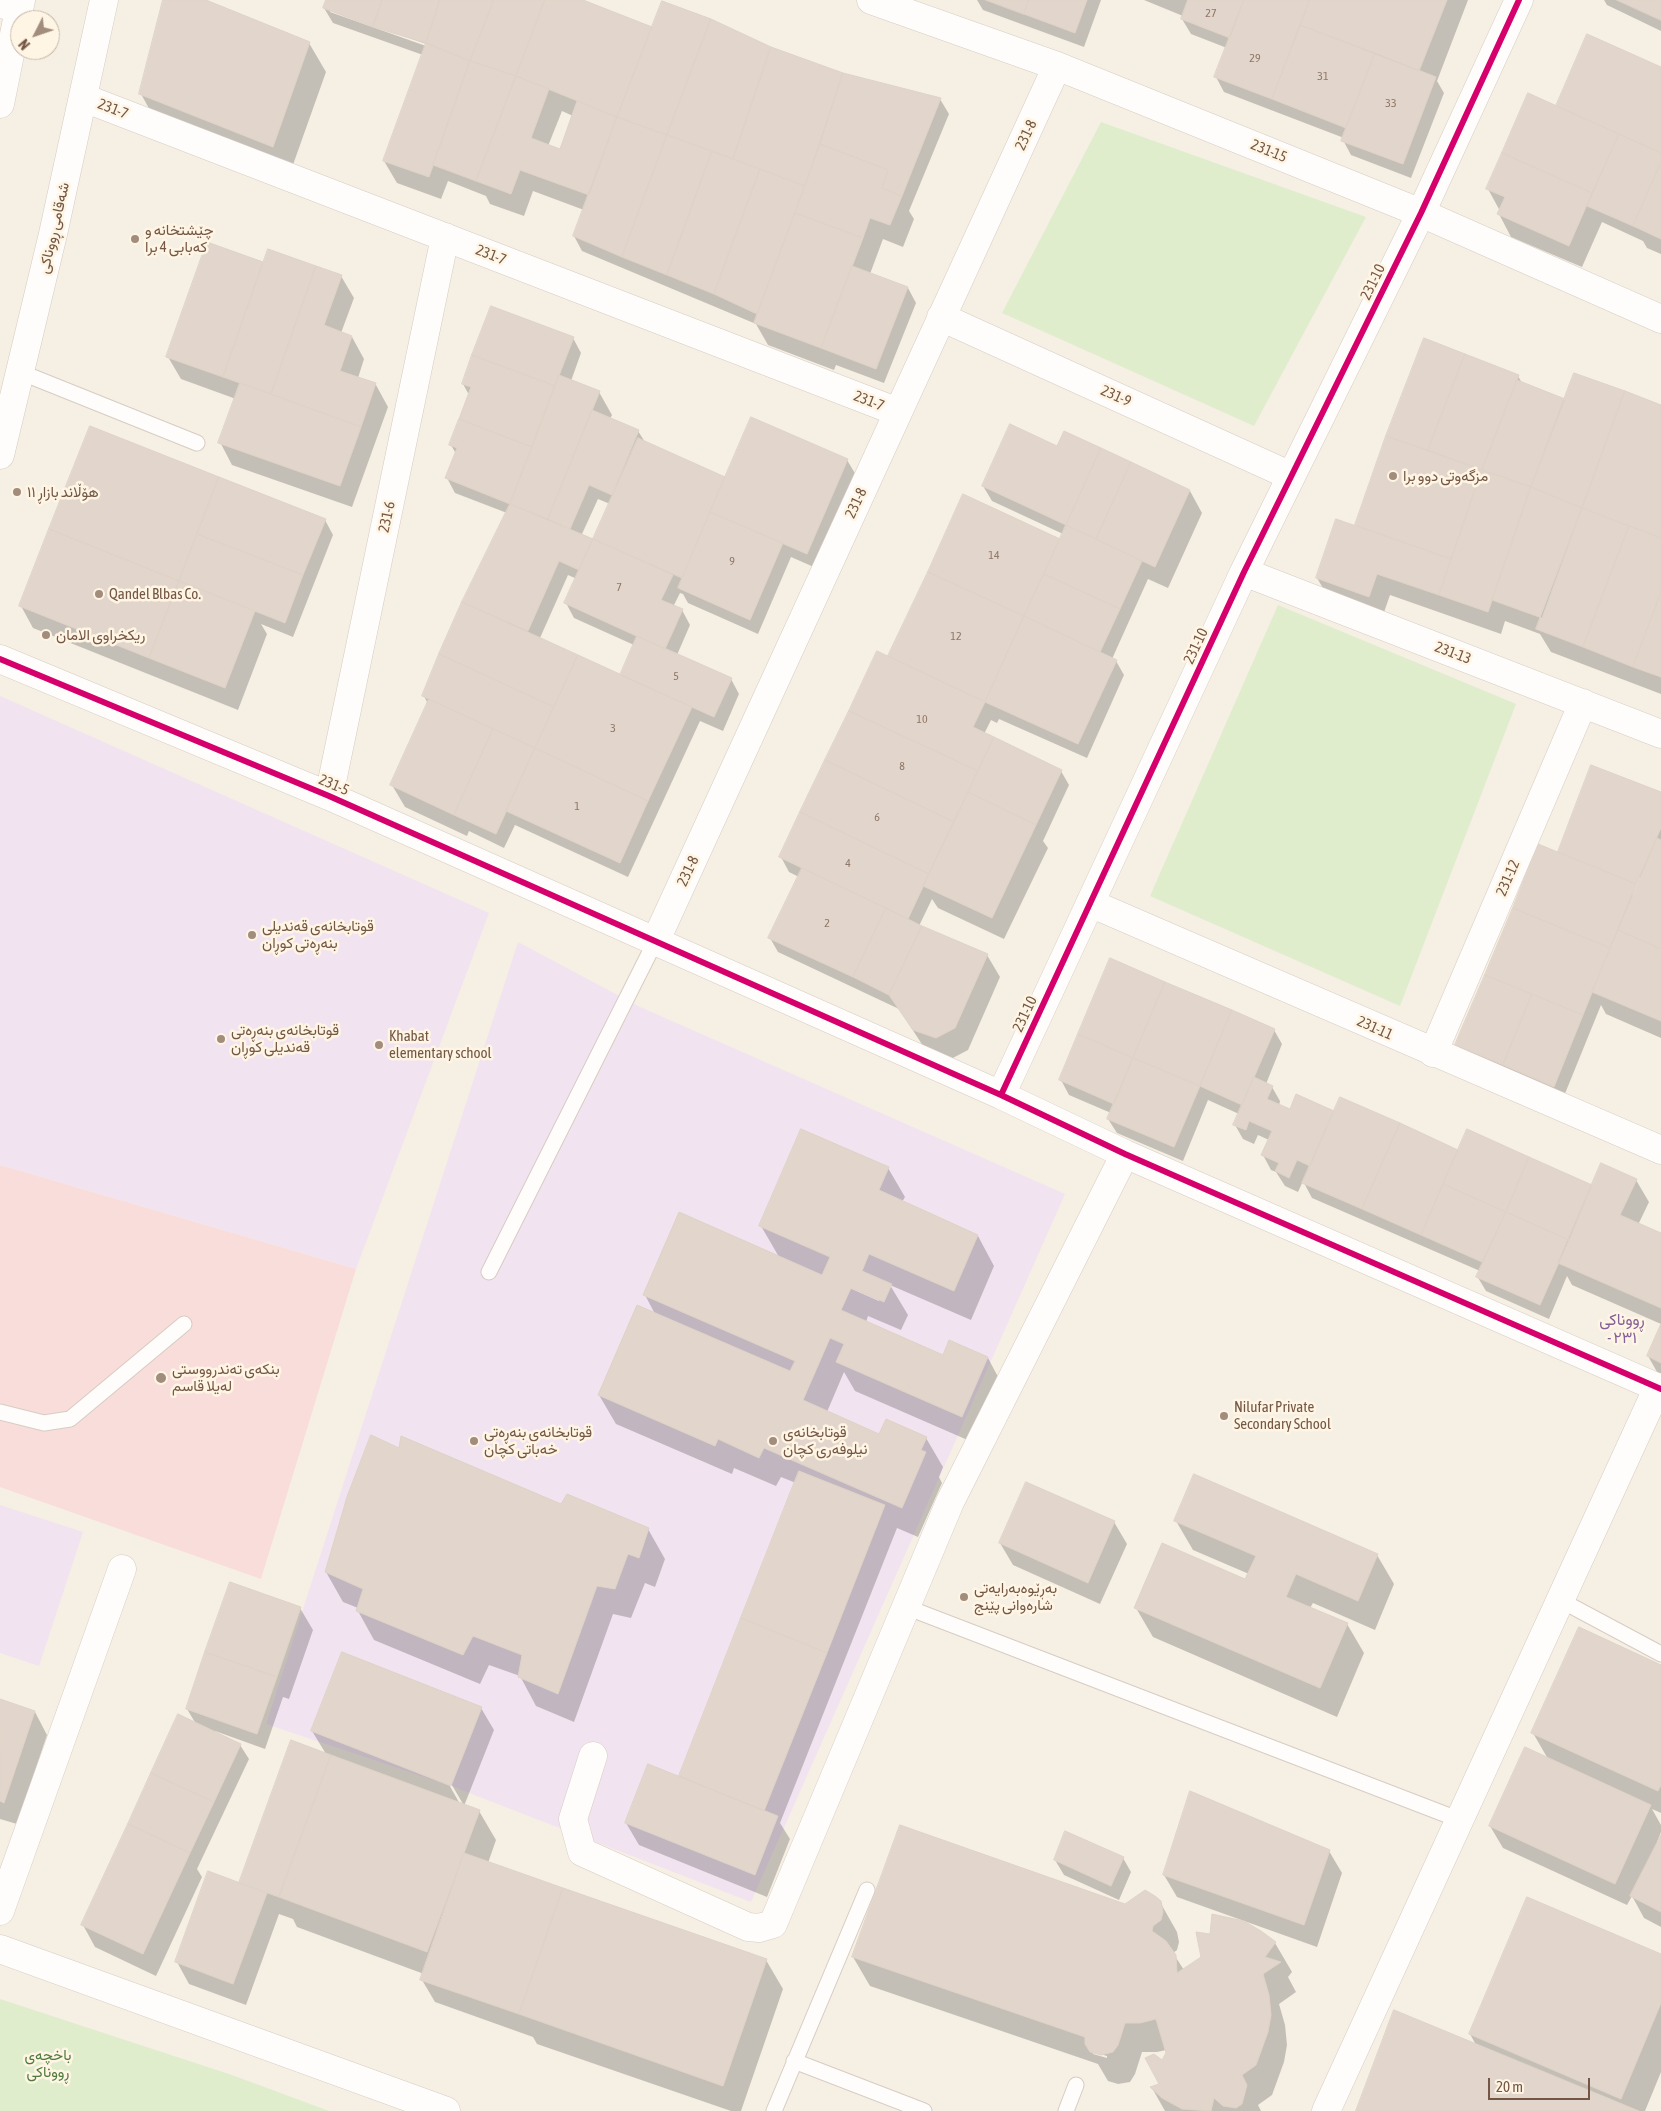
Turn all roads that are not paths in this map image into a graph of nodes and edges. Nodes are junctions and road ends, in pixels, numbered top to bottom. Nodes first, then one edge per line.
1 (104, 0) edge
2 (871, 0) edge
3 (1519, 0) edge
4 (13, 4) edge
5 (1058, 66) junction
6 (84, 98) junction
7 (0, 104) edge
8 (1422, 213) junction
9 (445, 237) junction
10 (941, 317) junction
11 (1661, 319) edge
12 (20, 372) junction
13 (898, 412) junction
14 (197, 442) dead end
15 (0, 455) edge
16 (1291, 476) junction
17 (1244, 572) junction
18 (0, 659) edge
19 (1583, 704) junction
20 (1661, 734) edge
21 (329, 796) junction
22 (1090, 903) junction
23 (656, 940) junction
24 (1433, 1053) junction
25 (1001, 1094) junction
26 (1661, 1150) edge
27 (1125, 1154) junction
28 (488, 1272) dead end
29 (184, 1324) dead end
30 (1659, 1388) edge
31 (0, 1412) edge
32 (122, 1569) dead end
33 (1560, 1600) junction
34 (906, 1607) junction
35 (1661, 1654) edge
36 (593, 1756) dead end
37 (1460, 1820) junction
38 (867, 1890) dead end
39 (0, 1911) edge
40 (0, 1949) edge
41 (794, 2061) junction
42 (1076, 2085) dead end
43 (446, 2111) edge
44 (774, 2111) edge
45 (924, 2111) edge
46 (1066, 2111) edge
47 (1326, 2111) edge

1 - 6 street, شەقامی ڕووناکی
2 - 5 street, 231-15
3 - 8 street, 231-10
4 - 7 street
5 - 8 street, 231-15
5 - 10 street, 231-8
6 - 9 street, 231-7
6 - 12 street, شەقامی ڕووناکی
8 - 11 street, 231-15
8 - 16 street, 231-10
9 - 13 street, 231-7
9 - 21 street, 231-6
10 - 13 street, 231-8
10 - 16 street, 231-9
12 - 14 lane
12 - 15 street, شەقامی ڕووناکی
13 - 23 street, 231-8
16 - 17 street, 231-10
17 - 19 street, 231-13
17 - 22 street, 231-10
18 - 21 street, 231-5
19 - 20 street, 231-13
19 - 24 street, 231-12
21 - 23 street, 231-5
22 - 24 street, 231-11
22 - 25 street, 231-10
23 - 25 street, 231-5
23 - 28 lane
24 - 26 street, 231-11
25 - 27 street, 231-5
27 - 30 street, 231-5
27 - 34 street
29 - 31 lane
30 - 33 street
32 - 39 street
33 - 35 lane
33 - 37 street
34 - 36 street
34 - 37 lane
37 - 47 street
38 - 41 lane
40 - 43 street
41 - 44 lane
41 - 45 lane
42 - 46 lane

